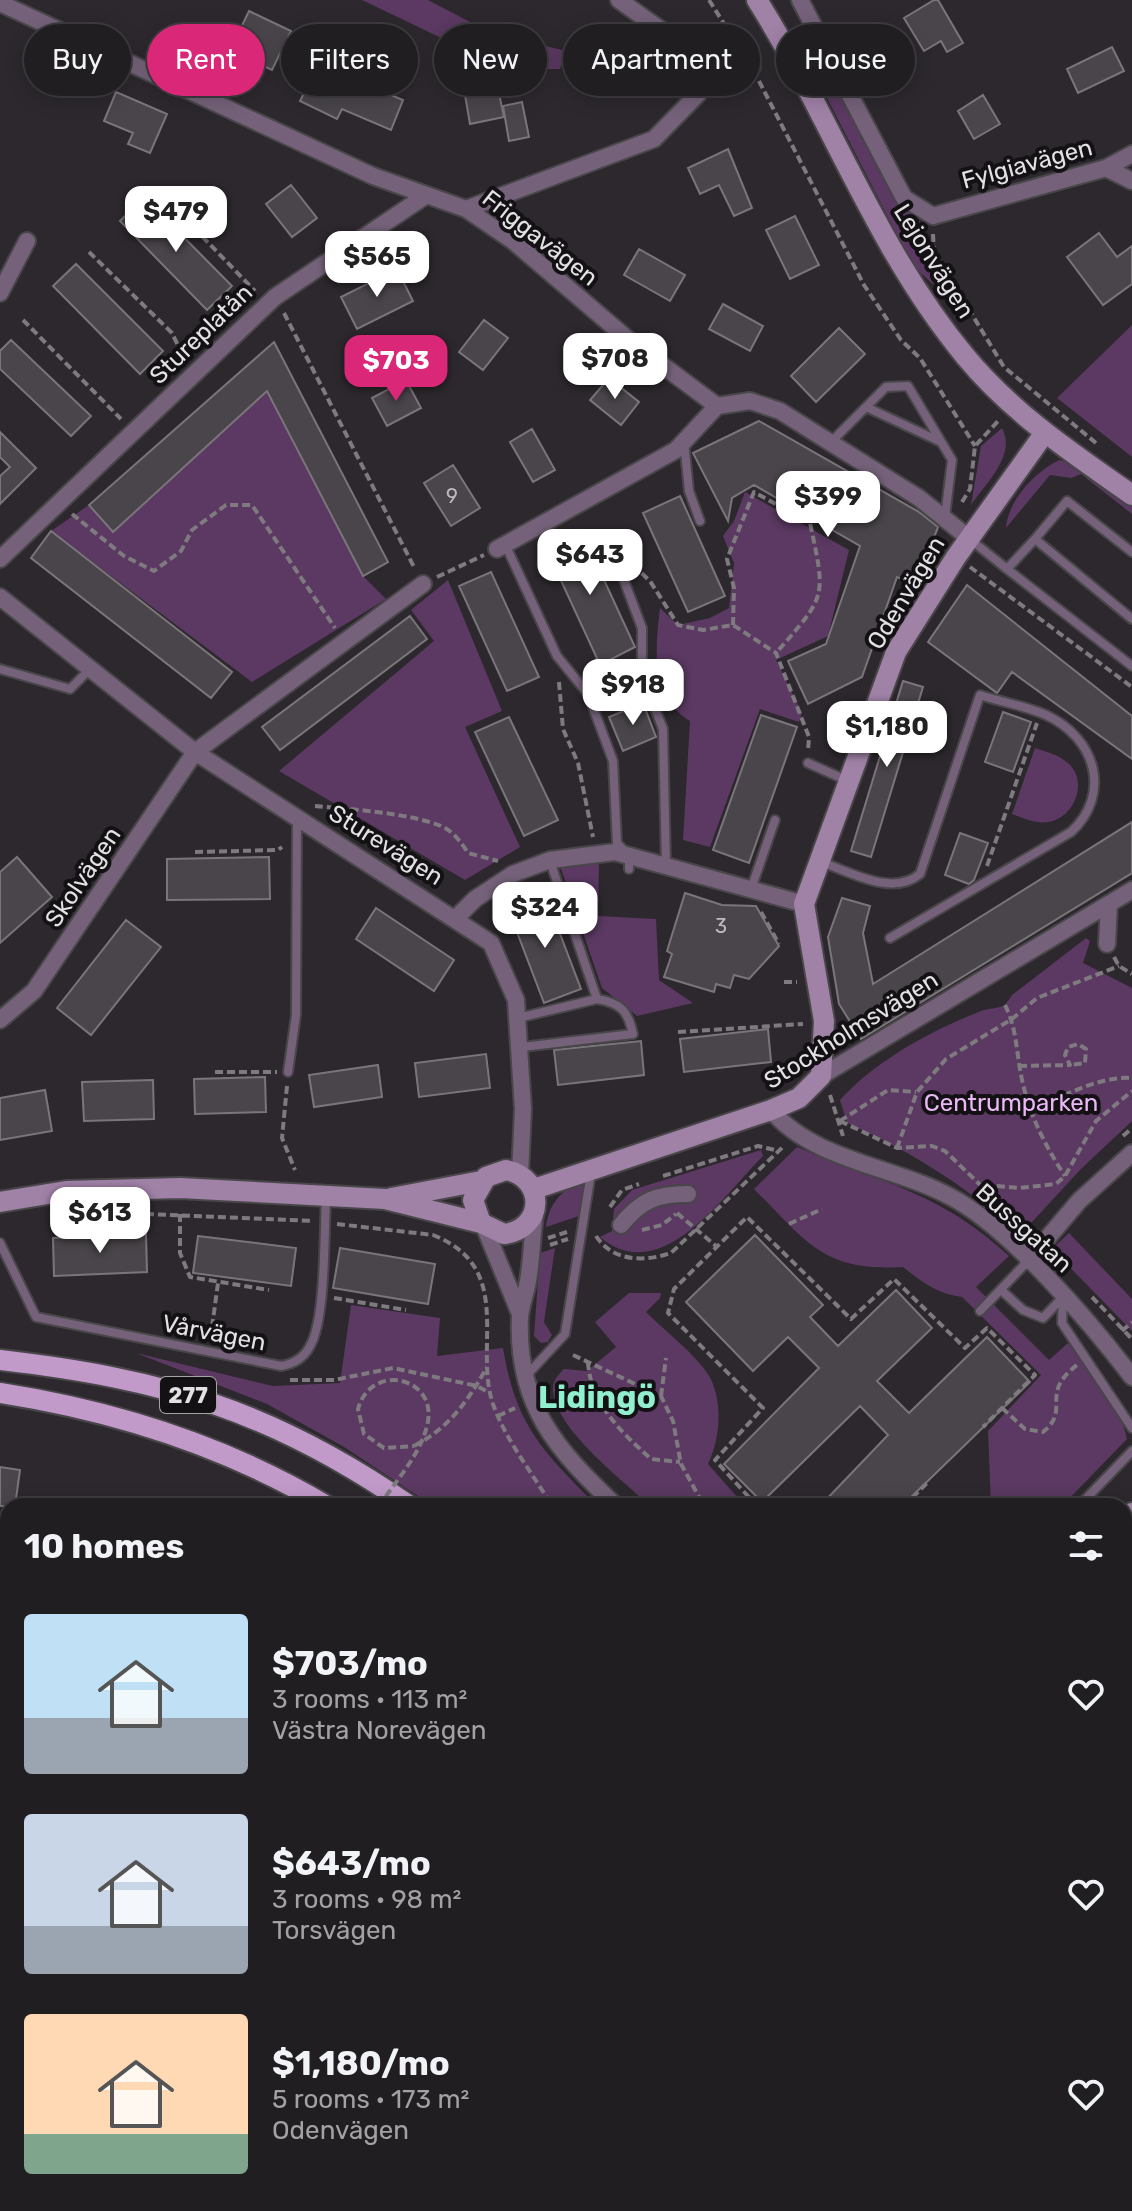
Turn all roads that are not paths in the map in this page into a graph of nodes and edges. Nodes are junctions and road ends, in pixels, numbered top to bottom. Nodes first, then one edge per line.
1 (619, 0) edge
2 (757, 0) edge
3 (800, 0) edge
4 (8, 3) edge
5 (653, 24) edge
6 (696, 96) edge
7 (1132, 154) edge
8 (1106, 168) junction
9 (1132, 181) edge
10 (425, 196) junction
11 (466, 209) junction
12 (27, 241) dead end
13 (0, 293) edge
14 (717, 406) junction
15 (866, 407) junction
16 (1044, 434) junction
17 (684, 441) junction
18 (942, 442) junction
19 (829, 443) junction
20 (1132, 495) edge
21 (945, 517) junction
22 (700, 521) dead end
23 (970, 539) junction
24 (1035, 539) junction
25 (609, 541) road end
26 (501, 546) joint
27 (1132, 552) edge
28 (0, 559) edge
29 (1007, 569) junction
30 (423, 584) road end
31 (0, 597) edge
32 (1132, 619) edge
33 (1132, 666) edge
34 (0, 669) edge
35 (91, 669) junction
36 (195, 752) junction
37 (808, 763) road end
38 (849, 782) junction
39 (775, 820) dead end
40 (297, 826) junction
41 (550, 860) junction
42 (820, 861) junction
43 (629, 863) junction
44 (666, 866) junction
45 (754, 890) junction
46 (1132, 890) edge
47 (804, 904) junction
48 (1109, 904) junction
49 (456, 918) junction
50 (890, 938) dead end
51 (1107, 944) dead end
52 (597, 999) junction
53 (518, 1018) junction
54 (0, 1020) edge
55 (522, 1047) junction
56 (288, 1072) road end
57 (821, 1076) junction
58 (771, 1110) junction
59 (1132, 1153) edge
60 (592, 1167) junction
61 (481, 1181) junction
62 (527, 1182) junction
63 (688, 1194) dead end
64 (327, 1197) junction
65 (385, 1199) junction
66 (0, 1202) edge
67 (535, 1213) junction
68 (483, 1225) junction
69 (621, 1225) dead end
70 (0, 1243) edge
71 (1028, 1261) junction
72 (1001, 1290) junction
73 (1064, 1296) junction
74 (980, 1311) dead end
75 (520, 1314) junction
76 (0, 1360) edge
77 (1132, 1377) edge
78 (524, 1378) junction
79 (0, 1393) edge
80 (1132, 1428) edge
81 (1132, 1451) edge
82 (310, 1498) edge
83 (397, 1498) edge
84 (608, 1498) edge
85 (1087, 1498) edge

1 - 5 street
2 - 16 street, Lejonvägen
3 - 8 street, Fylgiavägen
4 - 10 street, Friggavägen
6 - 11 street
7 - 8 street, Fylgiavägen
8 - 9 street
10 - 11 street, Friggavägen
10 - 28 street, Stureplatån
11 - 14 street, Friggavägen
12 - 13 street
14 - 17 street
14 - 19 street
15 - 18 lane
15 - 18 lane
15 - 19 lane
16 - 20 street, Lejonvägen
16 - 23 street, Odenvägen
17 - 22 lane
17 - 26 street
18 - 21 lane
19 - 21 street
21 - 23 street
23 - 29 lane
23 - 38 street, Odenvägen
24 - 27 lane
24 - 29 lane
24 - 32 lane
25 - 44 lane
26 - 43 lane
29 - 33 lane
30 - 36 street
31 - 35 street, Sturevägen
34 - 35 lane
35 - 36 street, Sturevägen
36 - 40 street, Sturevägen
36 - 54 street, Skolvägen
37 - 38 lane
38 - 42 street, Odenvägen
39 - 45 lane
40 - 49 street, Sturevägen
40 - 56 lane, Sturevägen
41 - 43 street
41 - 49 street
41 - 52 lane
42 - 47 street, Odenvägen
42 - 50 lane
43 - 44 street
44 - 45 street
45 - 47 street
46 - 48 street, Stockholmsvägen
47 - 57 street
48 - 51 street
48 - 57 street, Stockholmsvägen
49 - 53 street, Sturevägen
52 - 53 lane
52 - 55 lane
53 - 55 street, Sturevägen
55 - 62 street, Sturevägen
57 - 58 street, Stockholmsvägen
58 - 60 street, Stockholmsvägen
58 - 71 street, Bussgatan
59 - 71 street
60 - 62 street, Stockholmsvägen
60 - 78 lane
61 - 62 street, Stockholmsvägen
61 - 65 street, Stockholmsvägen
61 - 68 street
62 - 67 street
63 - 69 street
64 - 65 street, Stockholmsvägen
64 - 66 street, Stockholmsvägen
64 - 70 lane, Vårvägen
65 - 68 street, Stockholmsvägen
67 - 68 street, Stockholmsvägen
67 - 75 street
68 - 75 street
71 - 72 lane
71 - 73 street, Bussgatan
72 - 73 lane
72 - 74 lane
73 - 77 street, Bussgatan
73 - 80 lane
75 - 78 street
76 - 83 main road, 277
78 - 84 street
79 - 82 main road, 277
81 - 85 lane

